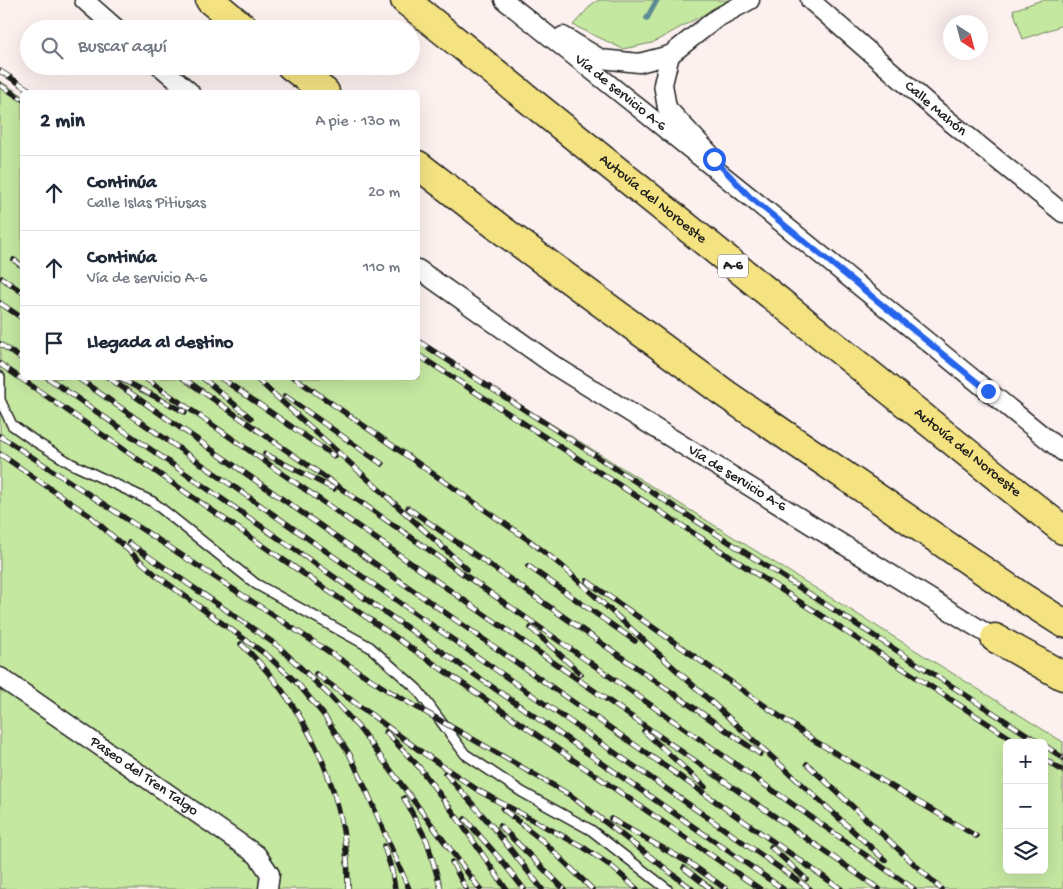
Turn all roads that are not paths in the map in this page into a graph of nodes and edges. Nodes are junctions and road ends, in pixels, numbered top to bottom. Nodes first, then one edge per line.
1 (84, 0) edge
2 (210, 0) edge
3 (405, 0) edge
4 (504, 0) edge
5 (750, 0) edge
6 (810, 0) edge
7 (107, 20) edge
8 (233, 20) edge
9 (670, 55) junction
10 (170, 75) edge
11 (303, 75) edge
12 (188, 90) edge
13 (322, 90) edge
14 (420, 167) edge
15 (750, 197) junction
16 (1063, 214) edge
17 (420, 270) edge
18 (0, 377) edge
19 (1063, 452) edge
20 (1063, 530) edge
21 (1063, 623) edge
22 (995, 638) junction
23 (1063, 676) edge
24 (0, 677) edge
25 (1063, 682) edge
26 (268, 889) edge
27 (667, 889) edge

1 - 7 street
2 - 8 highway
3 - 20 highway, Autovía del Noroeste / A-6
4 - 9 street
4 - 15 street, Vía de servicio A-6
5 - 9 street
6 - 16 street, Calle Mahón
9 - 15 street
10 - 12 street
11 - 13 highway
14 - 21 highway
15 - 19 street, Vía de servicio A-6
17 - 22 street, Vía de servicio A-6
18 - 27 lane
22 - 23 highway
22 - 25 street, Vía de servicio A-6
24 - 26 street, Paseo del Tren Talgo

